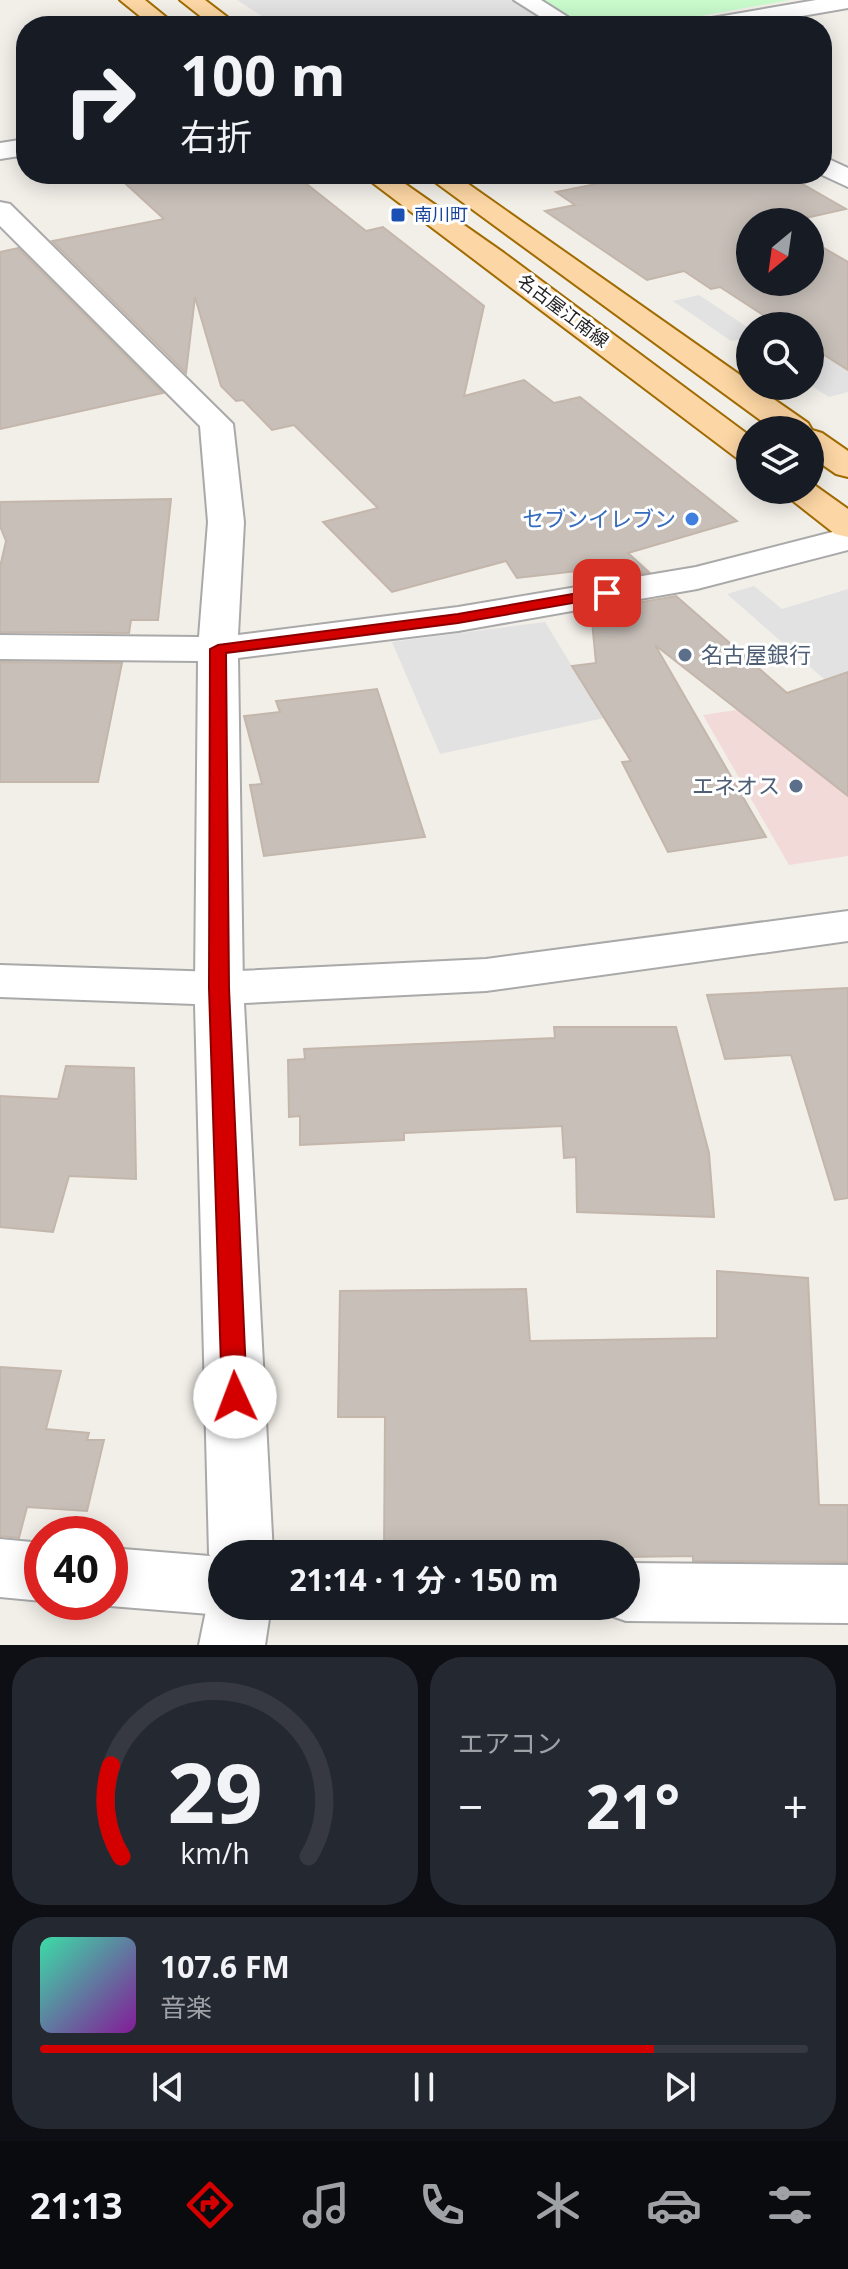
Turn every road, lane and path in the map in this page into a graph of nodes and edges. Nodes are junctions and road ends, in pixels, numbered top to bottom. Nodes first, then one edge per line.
1 (131, 0) edge
2 (191, 0) edge
3 (525, 0) edge
4 (844, 4) edge
5 (153, 16) edge
6 (214, 16) edge
7 (553, 16) edge
8 (769, 16) edge
9 (388, 184) edge
10 (451, 184) edge
11 (0, 210) edge
12 (776, 416) edge
13 (736, 441) edge
14 (824, 450) edge
15 (848, 467) edge
16 (819, 504) edge
17 (848, 526) edge
18 (848, 539) edge
19 (0, 647) edge
20 (218, 649) junction
21 (848, 926) edge
22 (0, 981) edge
23 (219, 988) junction
24 (240, 1540) edge
25 (0, 1568) edge
26 (24, 1570) edge
27 (128, 1578) edge
28 (208, 1585) edge
29 (640, 1592) edge
30 (848, 1594) edge
31 (236, 1620) edge
32 (232, 1645) edge

1 - 5 main road
2 - 6 main road
3 - 7 street
4 - 8 street
9 - 13 main road, 名古屋江南線
10 - 12 main road, 名古屋江南線
11 - 20 street
14 - 15 main road
16 - 17 main road
18 - 20 street
19 - 20 street
20 - 23 street
21 - 23 street
22 - 23 street
23 - 24 street
25 - 26 street
27 - 28 street
29 - 30 street
31 - 32 street

